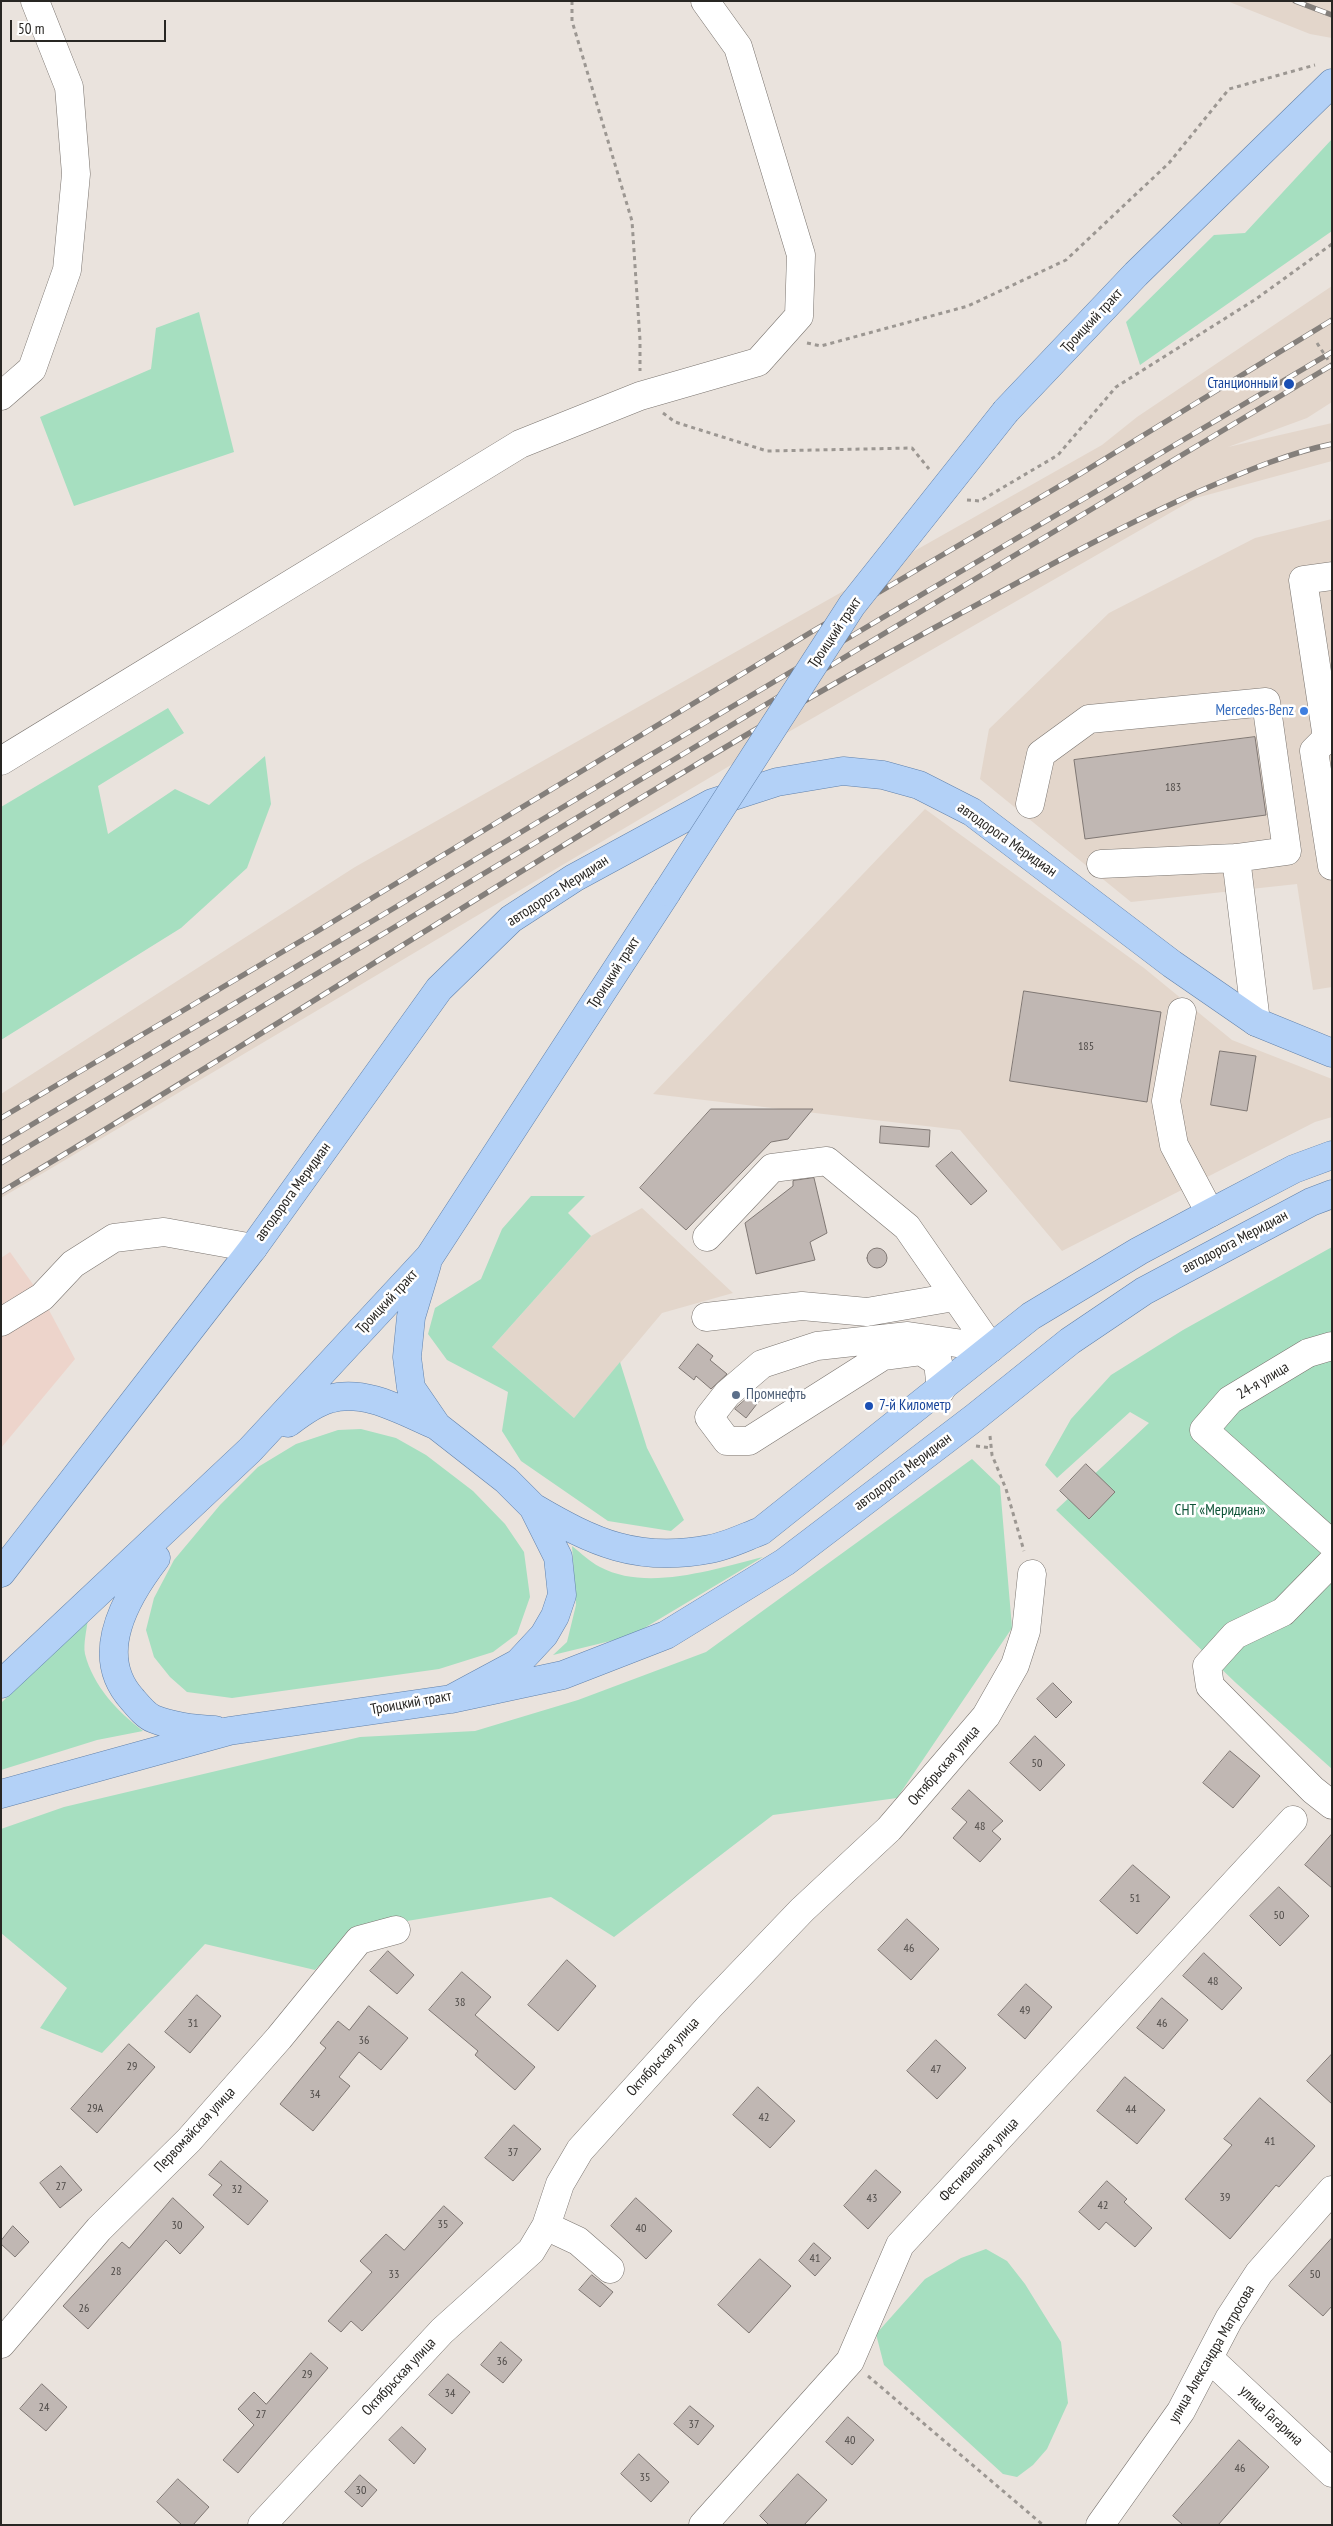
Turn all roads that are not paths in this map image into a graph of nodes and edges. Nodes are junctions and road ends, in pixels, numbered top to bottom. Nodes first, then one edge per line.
1 (34, 1) edge
2 (705, 1) edge
3 (1328, 73) edge
4 (1, 396) edge
5 (1332, 576) edge
6 (1, 761) edge
7 (1030, 804) dead end
8 (1236, 858) junction
9 (1101, 864) dead end
10 (1332, 866) edge
11 (1182, 1012) dead end
12 (1256, 1022) junction
13 (1332, 1053) edge
14 (1332, 1155) edge
15 (1332, 1194) edge
16 (1210, 1213) junction
17 (707, 1237) dead end
18 (253, 1248) junction
19 (430, 1256) junction
20 (954, 1297) junction
21 (706, 1318) dead end
22 (1, 1322) edge
23 (1332, 1346) edge
24 (991, 1348) junction
25 (941, 1390) junction
26 (437, 1426) junction
27 (250, 1450) junction
28 (200, 1499) junction
29 (533, 1507) junction
30 (1332, 1544) edge
31 (1332, 1562) edge
32 (1, 1573) edge
33 (1032, 1574) road end
34 (1, 1684) edge
35 (451, 1699) junction
36 (229, 1731) junction
37 (1, 1794) edge
38 (1332, 1805) edge
39 (1293, 1820) dead end
40 (396, 1930) dead end
41 (1332, 2190) edge
42 (546, 2226) junction
43 (610, 2269) dead end
44 (1, 2344) edge
45 (1210, 2359) junction
46 (1332, 2474) edge
47 (262, 2525) edge
48 (703, 2525) edge
49 (1100, 2525) edge

1 - 4 street
2 - 6 street
3 - 19 main road, Троицкий тракт, bridge
5 - 10 street
7 - 8 street
8 - 9 street
8 - 12 street
11 - 16 street
12 - 13 main road, автодорога Меридиан
12 - 18 main road, автодорога Меридиан
14 - 16 main road
15 - 35 main road, автодорога Меридиан
16 - 24 main road
17 - 20 street
18 - 22 street
18 - 32 main road, автодорога Меридиан
19 - 26 main road, Троицкий тракт
19 - 27 main road, Троицкий тракт
20 - 21 street
20 - 24 street
23 - 30 street, 24-я улица
24 - 25 main road
24 - 25 street
25 - 29 main road
26 - 27 main road
26 - 29 main road, Троицкий тракт
27 - 28 main road, Троицкий тракт
28 - 34 main road, Троицкий тракт
28 - 36 main road
29 - 35 main road, Троицкий тракт
31 - 38 street
33 - 42 street, Октябрьская улица
35 - 36 main road, Троицкий тракт
36 - 37 main road, Троицкий тракт
39 - 48 street, Фестивальная улица
40 - 44 street, Первомайская улица
41 - 45 street, улица Александра Матросова
42 - 43 street
42 - 47 street, Октябрьская улица
45 - 46 street, улица Гагарина
45 - 49 street, улица Александра Матросова

